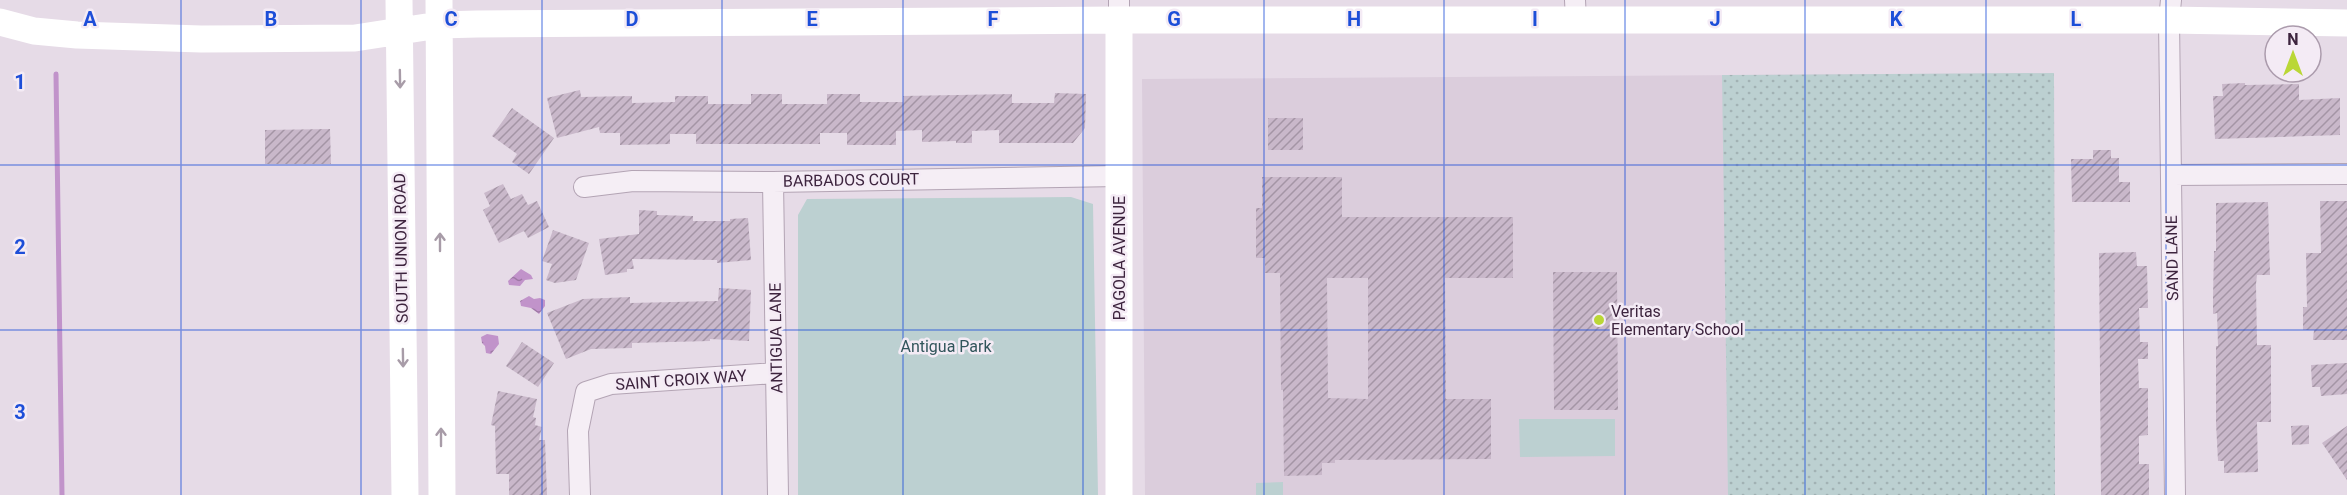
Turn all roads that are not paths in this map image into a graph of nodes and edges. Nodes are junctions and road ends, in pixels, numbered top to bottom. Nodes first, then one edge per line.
1 (399, 0) edge
2 (1119, 10) edge
3 (1576, 10) edge
4 (2170, 10) edge
5 (439, 13) edge
6 (0, 22) edge
7 (2347, 23) edge
8 (399, 30) junction
9 (2347, 174) edge
10 (2171, 175) junction
11 (1119, 176) junction
12 (773, 182) junction
13 (584, 188) dead end
14 (776, 373) junction
15 (405, 495) edge
16 (442, 495) edge
17 (580, 495) edge
18 (778, 495) edge
19 (1119, 495) edge
20 (2175, 495) edge

1 - 8 street, SOUTH UNION ROAD
2 - 3 street
2 - 5 street
2 - 11 street, PAGOLA AVENUE
3 - 4 street
4 - 7 street
4 - 10 street, SAND LANE
5 - 8 street
16 -> 5 street
6 - 8 street
8 -> 15 street, SOUTH UNION ROAD
9 - 10 street
10 - 20 street, SAND LANE
11 - 12 street, BARBADOS COURT
11 - 19 street, PAGOLA AVENUE
12 - 13 street, BARBADOS COURT
12 - 14 street, ANTIGUA LANE
14 - 17 street, SAINT CROIX WAY
14 - 18 street, ANTIGUA LANE

